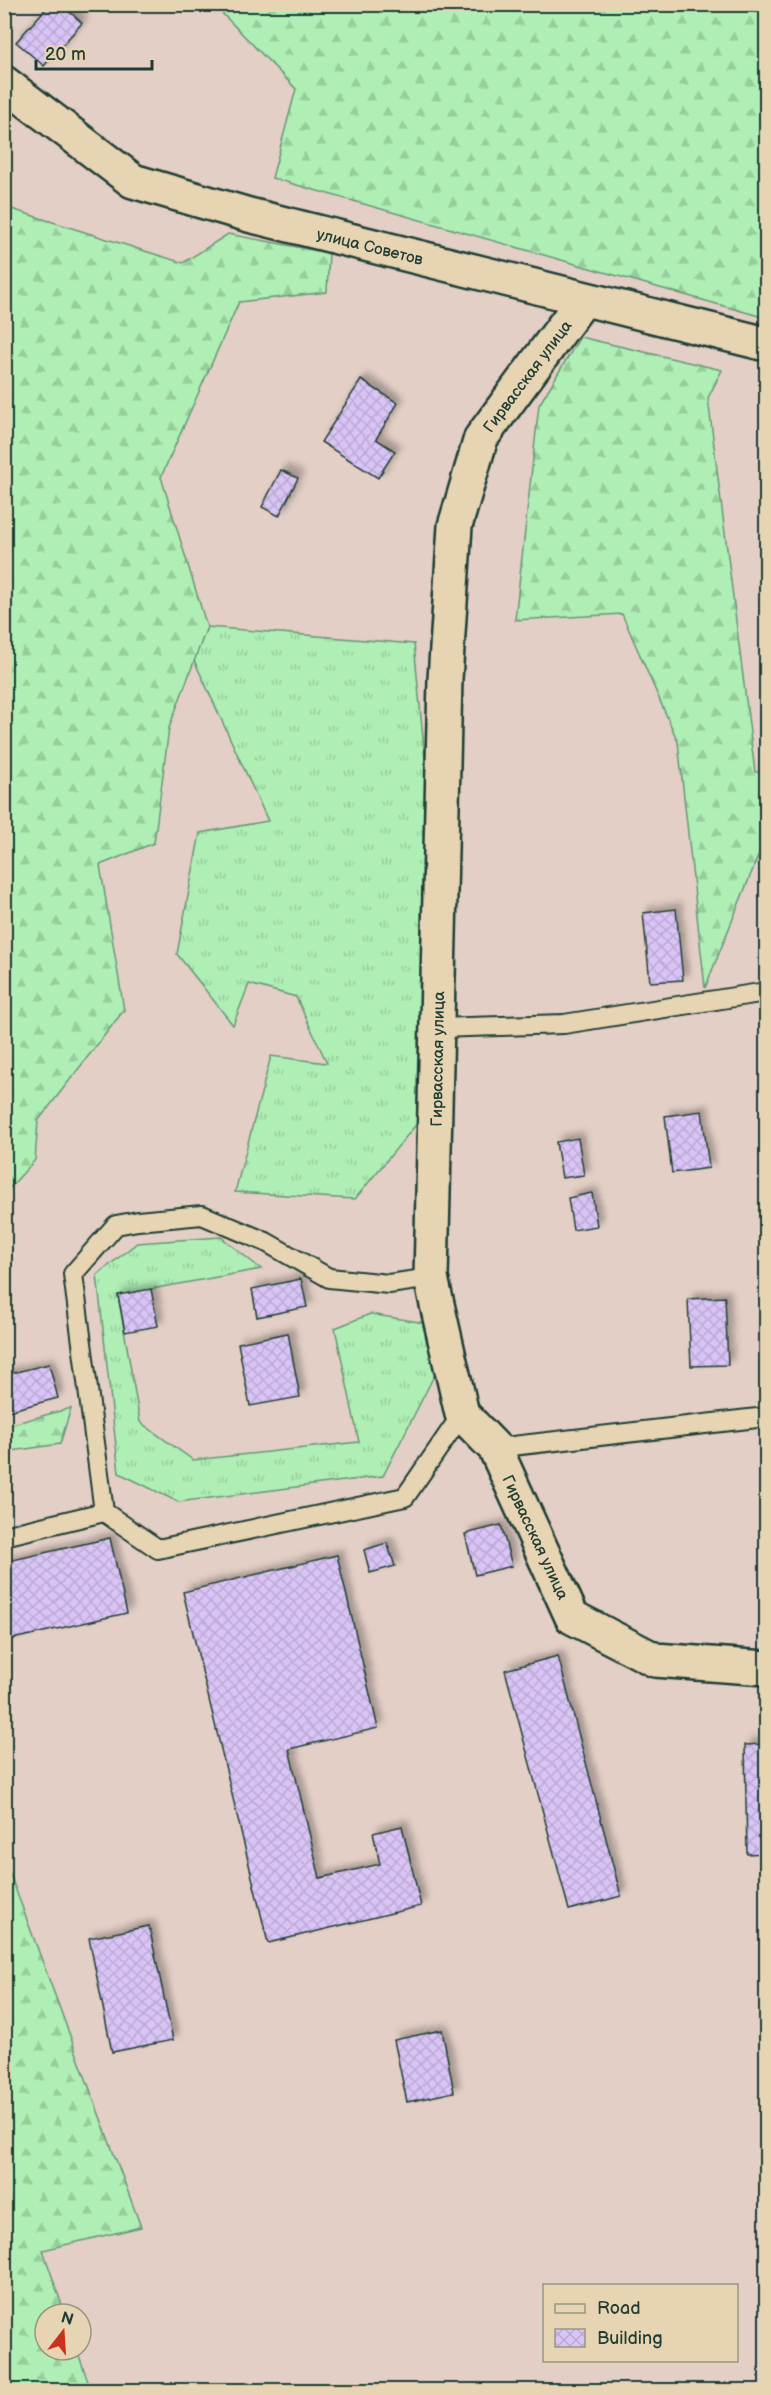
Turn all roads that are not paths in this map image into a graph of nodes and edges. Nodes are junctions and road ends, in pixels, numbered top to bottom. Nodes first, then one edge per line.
1 (4, 83) edge
2 (584, 300) junction
3 (766, 344) edge
4 (766, 992) edge
5 (437, 1028) junction
6 (431, 1278) junction
7 (462, 1414) junction
8 (766, 1417) edge
9 (495, 1448) junction
10 (105, 1512) junction
11 (4, 1536) edge
12 (766, 1668) edge

1 - 2 street, улица Советов
2 - 3 street, улица Советов
2 - 5 street, Гирвасская улица
4 - 5 lane
5 - 6 street, Гирвасская улица
6 - 7 street, Гирвасская улица
6 - 10 lane
7 - 9 street, Гирвасская улица
7 - 10 lane
8 - 9 lane
9 - 12 street, Гирвасская улица
10 - 11 lane

